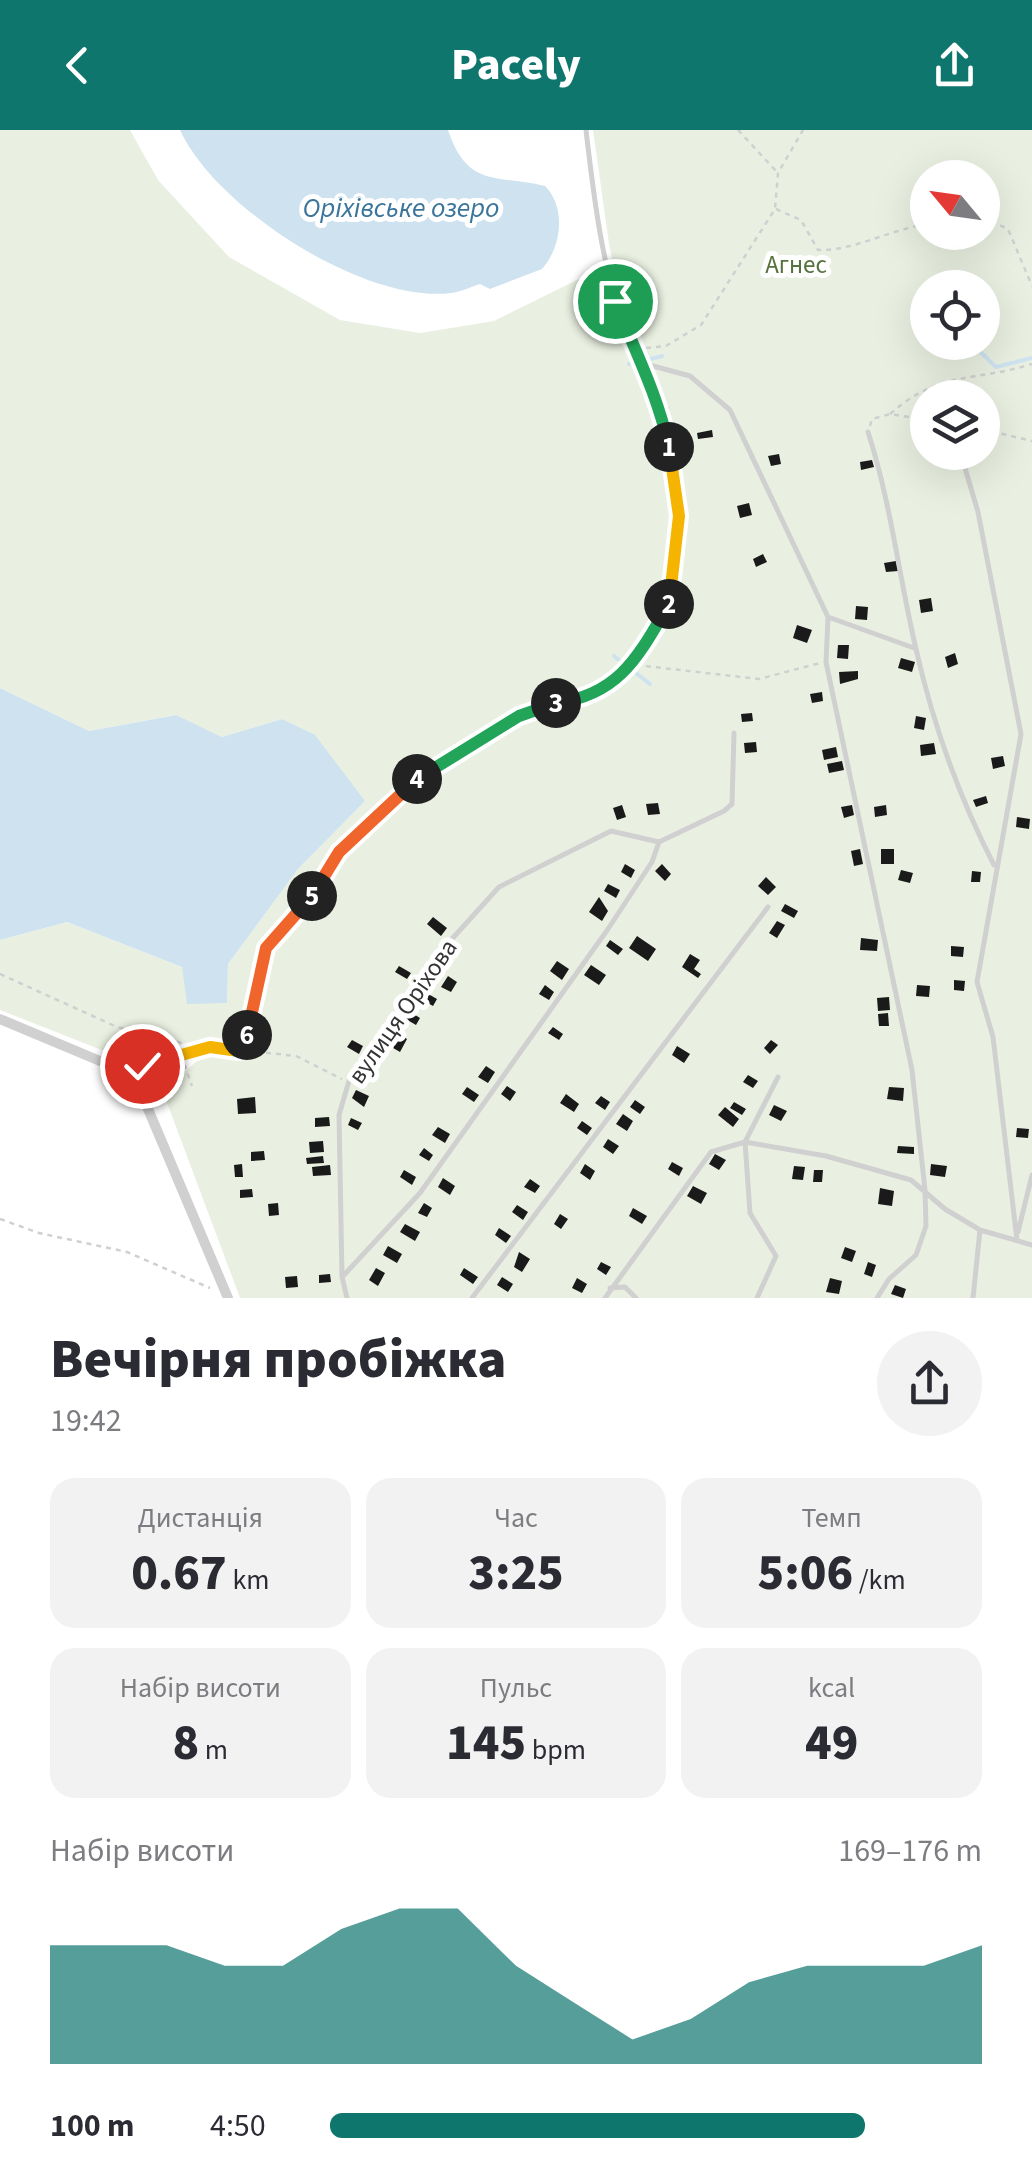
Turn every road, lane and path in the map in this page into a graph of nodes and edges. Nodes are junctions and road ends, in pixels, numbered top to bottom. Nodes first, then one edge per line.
1 (586, 130) edge
2 (738, 130) edge
3 (803, 130) edge
4 (778, 173) junction
5 (775, 209) junction
6 (1000, 225) edge
7 (910, 226) edge
8 (1032, 286) edge
9 (634, 349) junction
10 (1032, 364) edge
11 (648, 365) junction
12 (650, 392) junction
13 (669, 410) dead end
14 (890, 414) junction
15 (910, 417) edge
16 (868, 432) joint
17 (1000, 433) edge
18 (1032, 441) edge
19 (966, 470) edge
20 (828, 617) junction
21 (916, 648) junction
22 (826, 662) junction
23 (634, 665) junction
24 (734, 733) dead end
25 (659, 842) junction
26 (995, 868) junction
27 (768, 907) dead end
28 (0, 974) edge
29 (0, 1019) edge
30 (210, 1047) junction
31 (239, 1051) junction
32 (171, 1060) junction
33 (119, 1069) junction
34 (778, 1077) dead end
35 (349, 1082) junction
36 (192, 1086) dead end
37 (745, 1142) junction
38 (1032, 1174) edge
39 (925, 1190) junction
40 (0, 1219) edge
41 (980, 1230) junction
42 (1017, 1240) junction
43 (1032, 1245) edge
44 (342, 1277) junction
45 (223, 1285) junction
46 (610, 1288) junction
47 (228, 1298) edge
48 (348, 1298) edge
49 (472, 1298) edge
50 (605, 1298) edge
51 (636, 1298) edge
52 (757, 1298) edge
53 (877, 1298) edge
54 (974, 1298) edge

1 - 9 lane
2 - 4 path
3 - 4 path
4 - 5 path
5 - 7 path
5 - 9 path
6 - 8 path
9 - 11 lane
10 - 14 path
11 - 12 path
11 - 20 lane
12 - 13 path
12 - 23 path
14 - 15 path
14 - 16 path
16 - 21 lane
17 - 18 path
19 - 26 lane
20 - 21 lane
20 - 22 lane
21 - 26 lane
22 - 23 path
22 - 39 lane
23 - 31 path
24 - 25 lane
25 - 35 lane, вулиця Оріхова
25 - 44 lane
26 - 42 lane
27 - 49 lane
28 - 30 path
29 - 33 street
30 - 31 path
30 - 32 path
31 - 35 path
32 - 33 path
32 - 36 path
33 - 45 street
34 - 37 lane
35 - 44 lane, вулиця Оріхова
37 - 39 lane
37 - 46 lane
37 - 52 lane
38 - 42 lane
39 - 41 lane
39 - 53 lane
40 - 45 path
41 - 42 lane
41 - 54 lane
42 - 43 lane
44 - 48 lane, вулиця Оріхова
45 - 47 street
46 - 50 lane
46 - 51 lane

